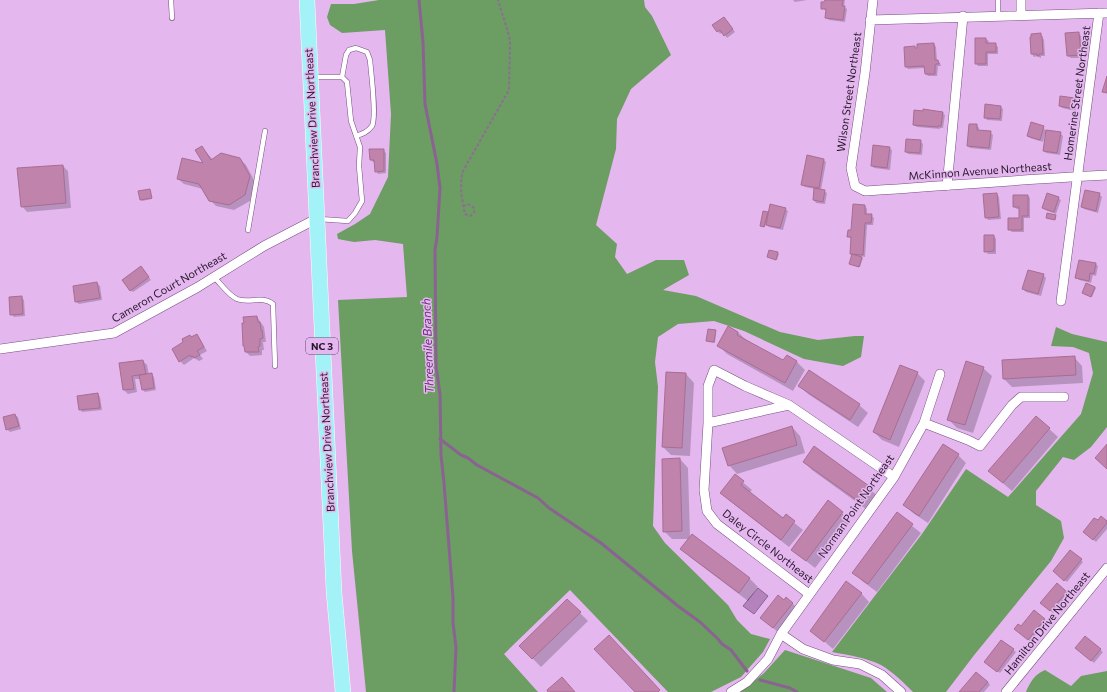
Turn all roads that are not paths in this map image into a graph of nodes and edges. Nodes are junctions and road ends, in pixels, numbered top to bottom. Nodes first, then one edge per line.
1 (172, 0) edge
2 (307, 0) edge
3 (873, 0) edge
4 (998, 0) edge
5 (1021, 0) edge
6 (1103, 13) edge
7 (998, 15) junction
8 (1020, 15) junction
9 (963, 16) junction
10 (172, 18) dead end
11 (870, 20) junction
12 (342, 76) junction
13 (310, 77) junction
14 (266, 131) dead end
15 (356, 136) junction
16 (1107, 175) edge
17 (1077, 177) junction
18 (855, 186) joint
19 (947, 186) junction
20 (316, 219) junction
21 (248, 230) dead end
22 (214, 277) junction
23 (1061, 301) dead end
24 (0, 349) edge
25 (275, 366) dead end
26 (940, 374) dead end
27 (1064, 397) dead end
28 (788, 405) junction
29 (708, 423) junction
30 (924, 423) junction
31 (894, 477) junction
32 (1107, 568) edge
33 (809, 594) junction
34 (781, 634) junction
35 (343, 692) edge
36 (731, 692) edge
37 (901, 692) edge
38 (1006, 692) edge

1 - 10 lane
2 - 13 main road, Branchview Drive Northeast / NC 3
3 - 11 street, Wilson Street Northeast
4 - 7 lane
5 - 8 street
6 - 8 street
6 - 17 street, Homerine Street Northeast
7 - 8 street
7 - 9 street
9 - 11 street
9 - 19 street
11 - 18 street, Wilson Street Northeast
12 - 13 lane
12 - 15 lane
12 - 15 lane
13 - 20 main road, Branchview Drive Northeast / NC 3
14 - 21 lane
15 - 20 lane
16 - 17 street, McKinnon Avenue Northeast
17 - 19 street, McKinnon Avenue Northeast
17 - 23 street, Homerine Street Northeast
18 - 19 street, McKinnon Avenue Northeast
20 - 22 street, Cameron Court Northeast
20 - 35 main road, Branchview Drive Northeast / NC 3
22 - 24 street, Cameron Court Northeast
22 - 25 lane
26 - 30 street, Norman Point Northeast
27 - 30 street
28 - 29 street
28 - 29 street, Daley Circle Northeast
28 - 31 street, Daley Circle Northeast
29 - 33 street, Daley Circle Northeast
30 - 31 street, Norman Point Northeast
31 - 33 street, Norman Point Northeast
32 - 38 street, Hamilton Drive Northeast
33 - 34 street, Norman Point Northeast
34 - 36 street, Norman Point Northeast
34 - 37 street

